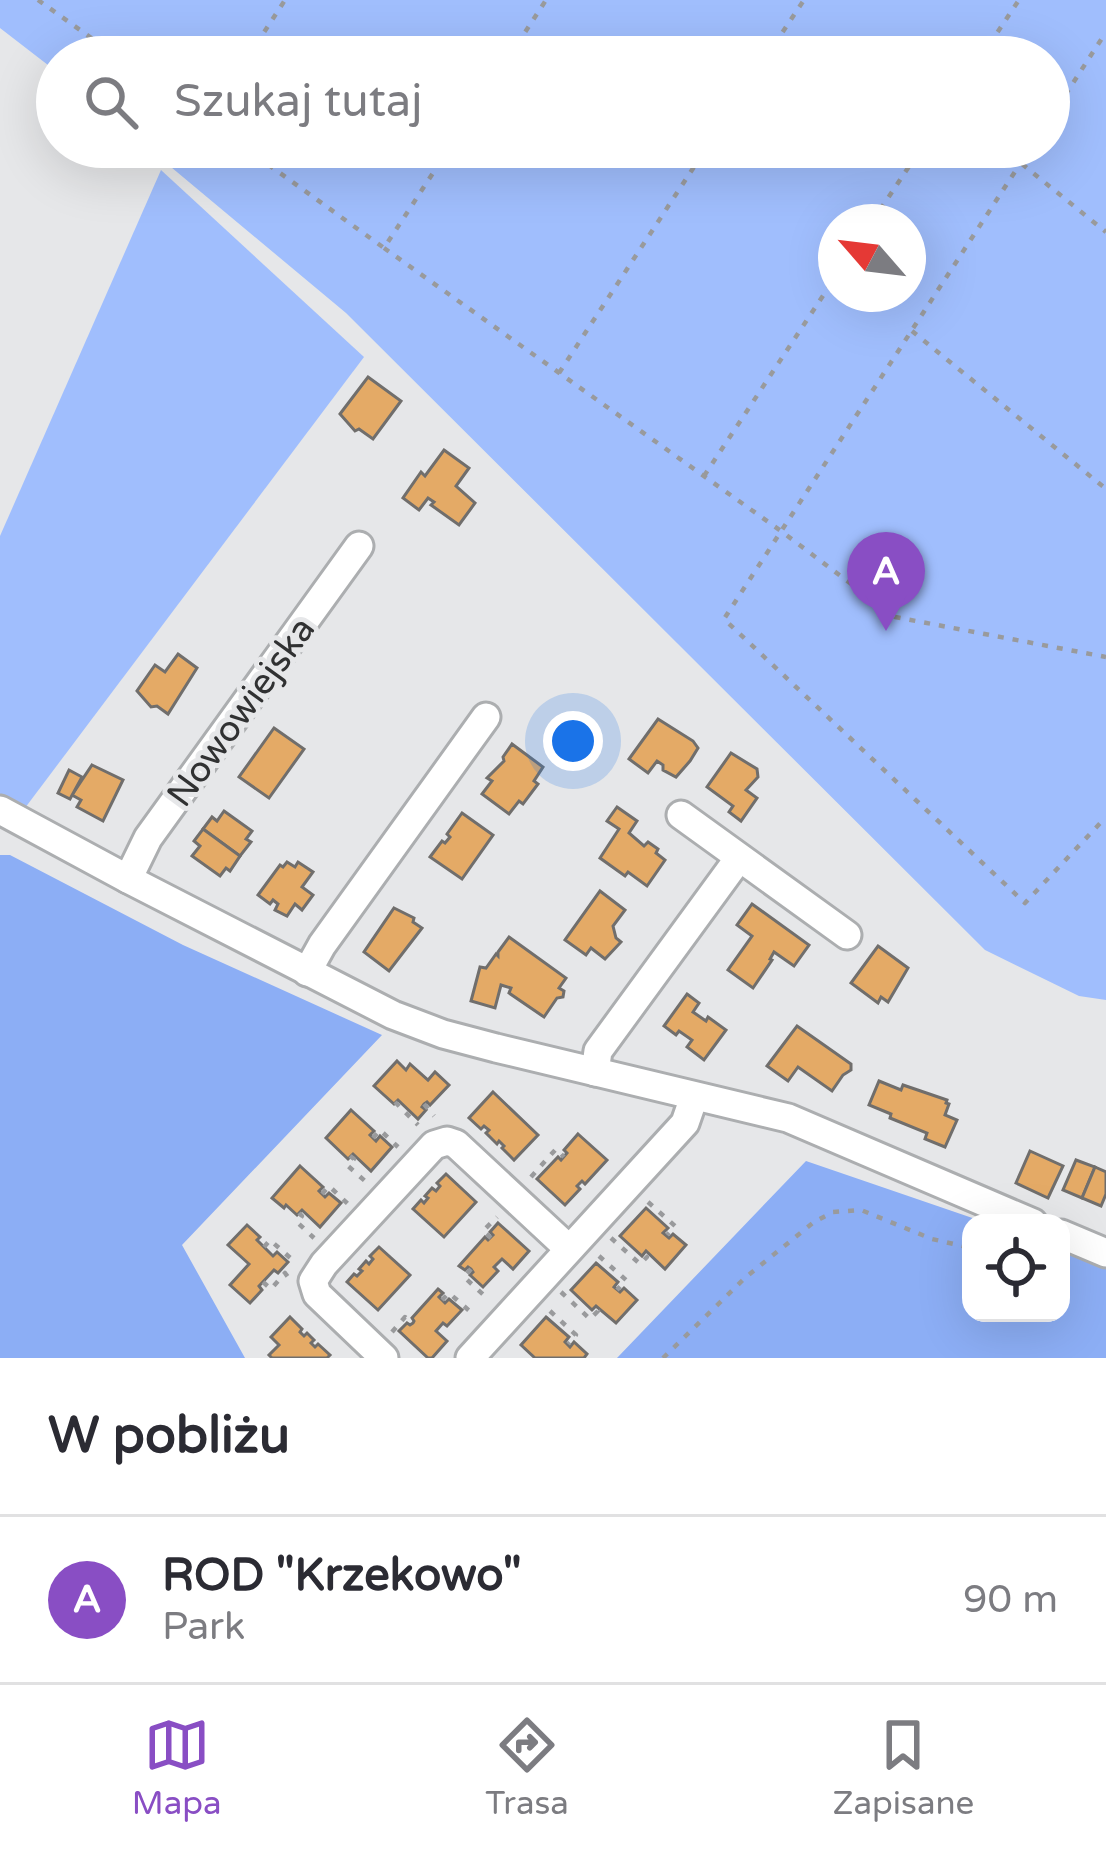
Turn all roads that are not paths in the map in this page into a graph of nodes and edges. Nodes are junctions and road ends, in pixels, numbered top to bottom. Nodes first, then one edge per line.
1 (359, 546) dead end
2 (486, 717) dead end
3 (0, 810) edge
4 (681, 814) dead end
5 (740, 858) junction
6 (128, 879) junction
7 (847, 935) dead end
8 (307, 973) junction
9 (595, 1072) junction
10 (694, 1097) junction
11 (1012, 1214) edge
12 (1070, 1238) edge
13 (578, 1247) junction
14 (1106, 1253) edge
15 (382, 1351) edge
16 (470, 1358) edge

1 - 6 street, Nowowiejska
2 - 8 street
3 - 6 street
4 - 5 street
5 - 7 street
5 - 9 street
6 - 8 street
8 - 9 street
9 - 10 street
10 - 11 street
10 - 13 street
12 - 14 street
13 - 15 street
13 - 16 street

